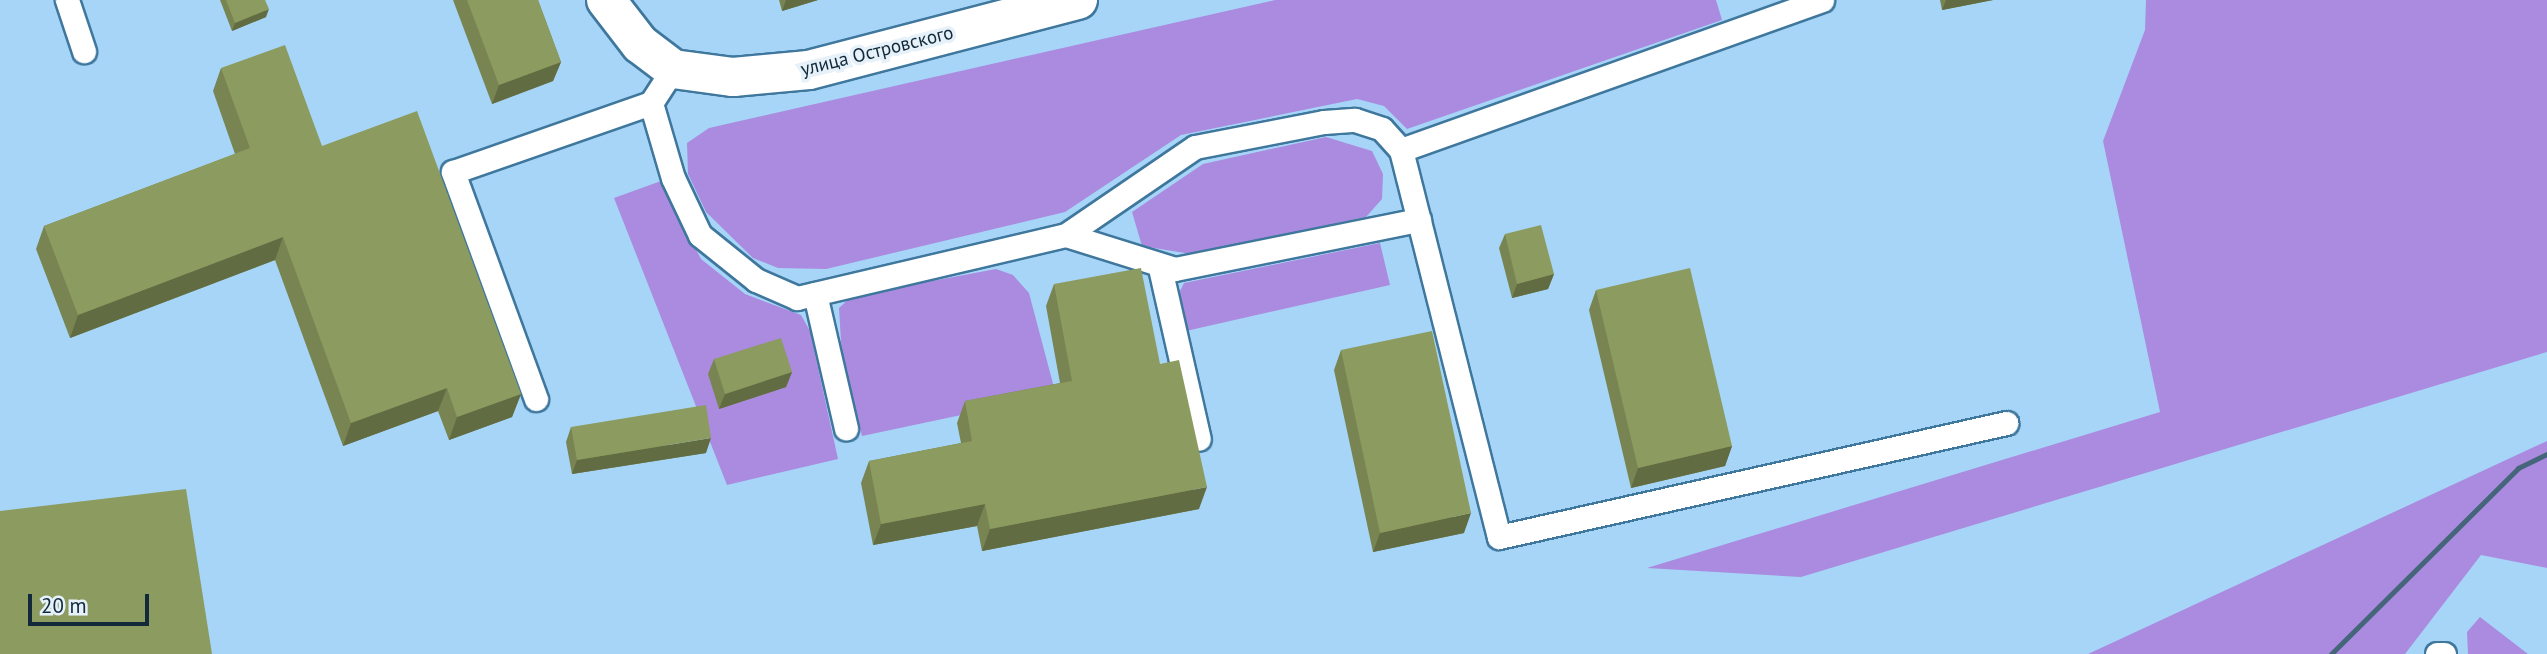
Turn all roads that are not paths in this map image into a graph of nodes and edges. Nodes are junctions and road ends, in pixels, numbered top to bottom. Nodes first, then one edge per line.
1 (67, 0) edge
2 (606, 0) edge
3 (1078, 0) edge
4 (1822, 0) edge
5 (85, 51) dead end
6 (673, 69) junction
7 (651, 103) junction
8 (1401, 150) junction
9 (1419, 219) junction
10 (1066, 235) junction
11 (1160, 268) junction
12 (815, 294) junction
13 (536, 398) dead end
14 (2006, 423) dead end
15 (846, 428) dead end
16 (1199, 439) edge
17 (2437, 654) edge
18 (2444, 654) edge

1 - 5 lane
2 - 6 street
3 - 6 street, улица Островского
4 - 8 lane
6 - 7 lane
7 - 12 lane
7 - 13 lane
8 - 9 lane
8 - 10 lane
9 - 11 lane
9 - 14 lane
10 - 11 lane
10 - 12 lane
11 - 16 lane
12 - 15 lane
17 - 18 lane

